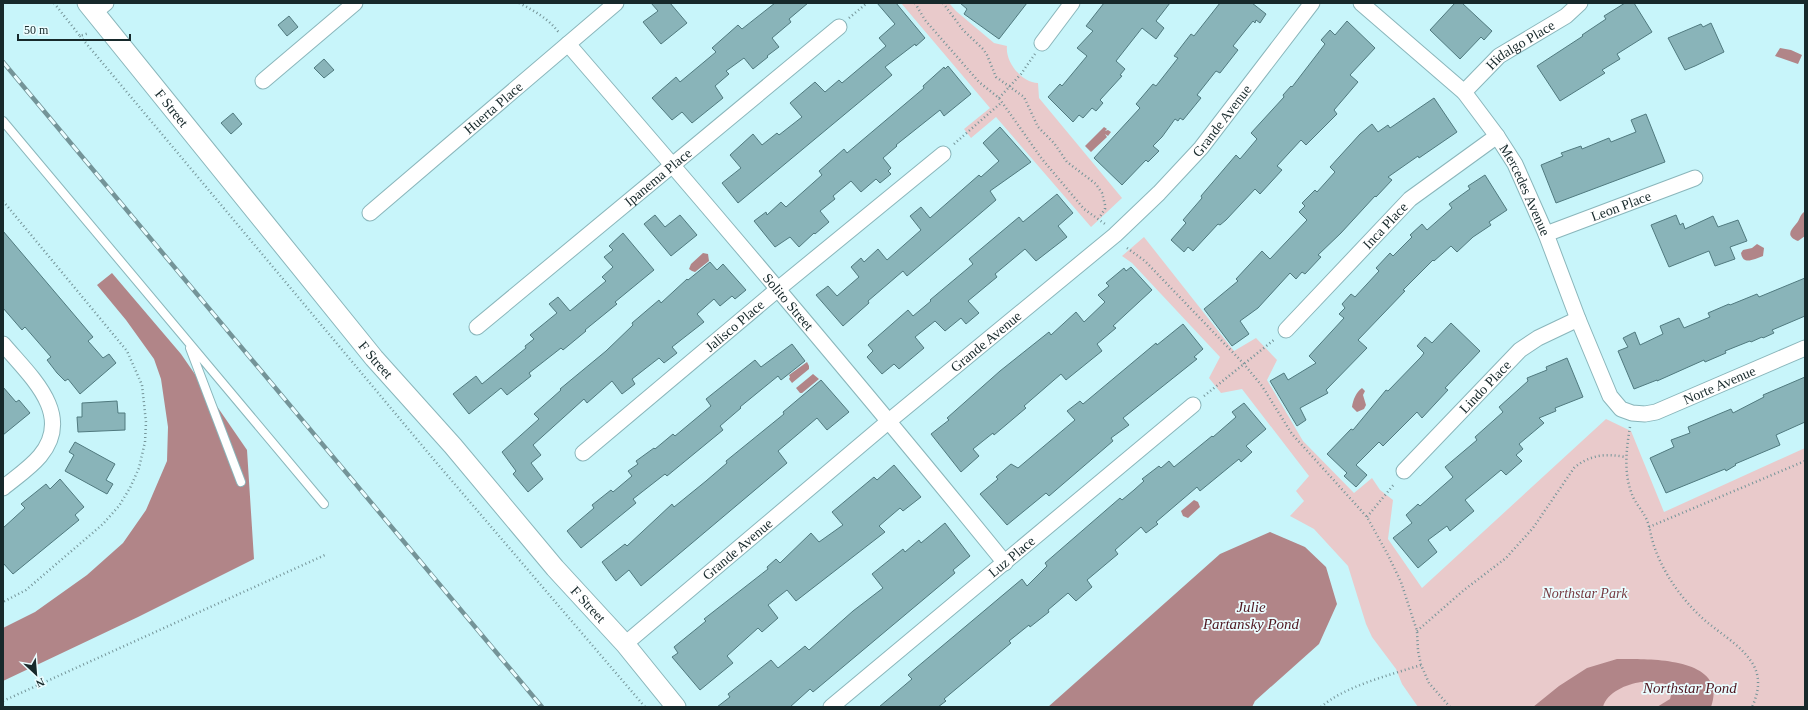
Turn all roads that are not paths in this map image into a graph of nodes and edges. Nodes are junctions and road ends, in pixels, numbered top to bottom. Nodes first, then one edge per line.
1 (355, 3) edge
2 (616, 3) edge
3 (1072, 3) edge
4 (1312, 3) edge
5 (1362, 3) edge
6 (1580, 3) edge
7 (96, 6) edge
8 (839, 27) road end
9 (568, 44) junction
10 (1042, 44) road end
11 (263, 81) dead end
12 (1464, 92) junction
13 (3, 121) edge
14 (1497, 136) junction
15 (943, 154) road end
16 (672, 164) junction
17 (1695, 178) dead end
18 (370, 212) dead end
19 (1546, 234) junction
20 (778, 289) junction
21 (1578, 319) junction
22 (477, 326) dead end
23 (1286, 330) road end
24 (187, 341) junction
25 (3, 344) edge
26 (1805, 348) edge
27 (1193, 405) road end
28 (1632, 413) joint
29 (889, 421) junction
30 (583, 453) dead end
31 (1404, 471) road end
32 (241, 482) dead end
33 (3, 488) edge
34 (324, 504) dead end
35 (1005, 563) junction
36 (624, 644) junction
37 (676, 707) edge
38 (830, 707) edge

1 - 11 street
2 - 9 street, Huerta Place
3 - 10 street
4 - 29 street, Grande Avenue
5 - 12 street, Mercedes Avenue
6 - 12 street, Hidalgo Place
7 - 36 street, F Street
8 - 16 street, Ipanema Place
9 - 16 street, Solito Street
9 - 18 street, Huerta Place
12 - 14 street, Mercedes Avenue
13 - 24 lane
14 - 19 street, Mercedes Avenue
14 - 23 street, Inca Place
15 - 20 street, Jalisco Place
16 - 20 street, Solito Street
16 - 22 street, Ipanema Place
17 - 19 street, Leon Place
19 - 21 street, Mercedes Avenue
20 - 29 street, Solito Street
20 - 30 street, Jalisco Place
21 - 28 street, Mercedes Avenue
21 - 31 street, Lindo Place
24 - 32 lane
24 - 34 lane
25 - 33 street
26 - 28 street, Norte Avenue
27 - 35 street, Luz Place
29 - 35 street, Solito Street
29 - 36 street, Grande Avenue
35 - 38 street, Luz Place
36 - 37 street, F Street

